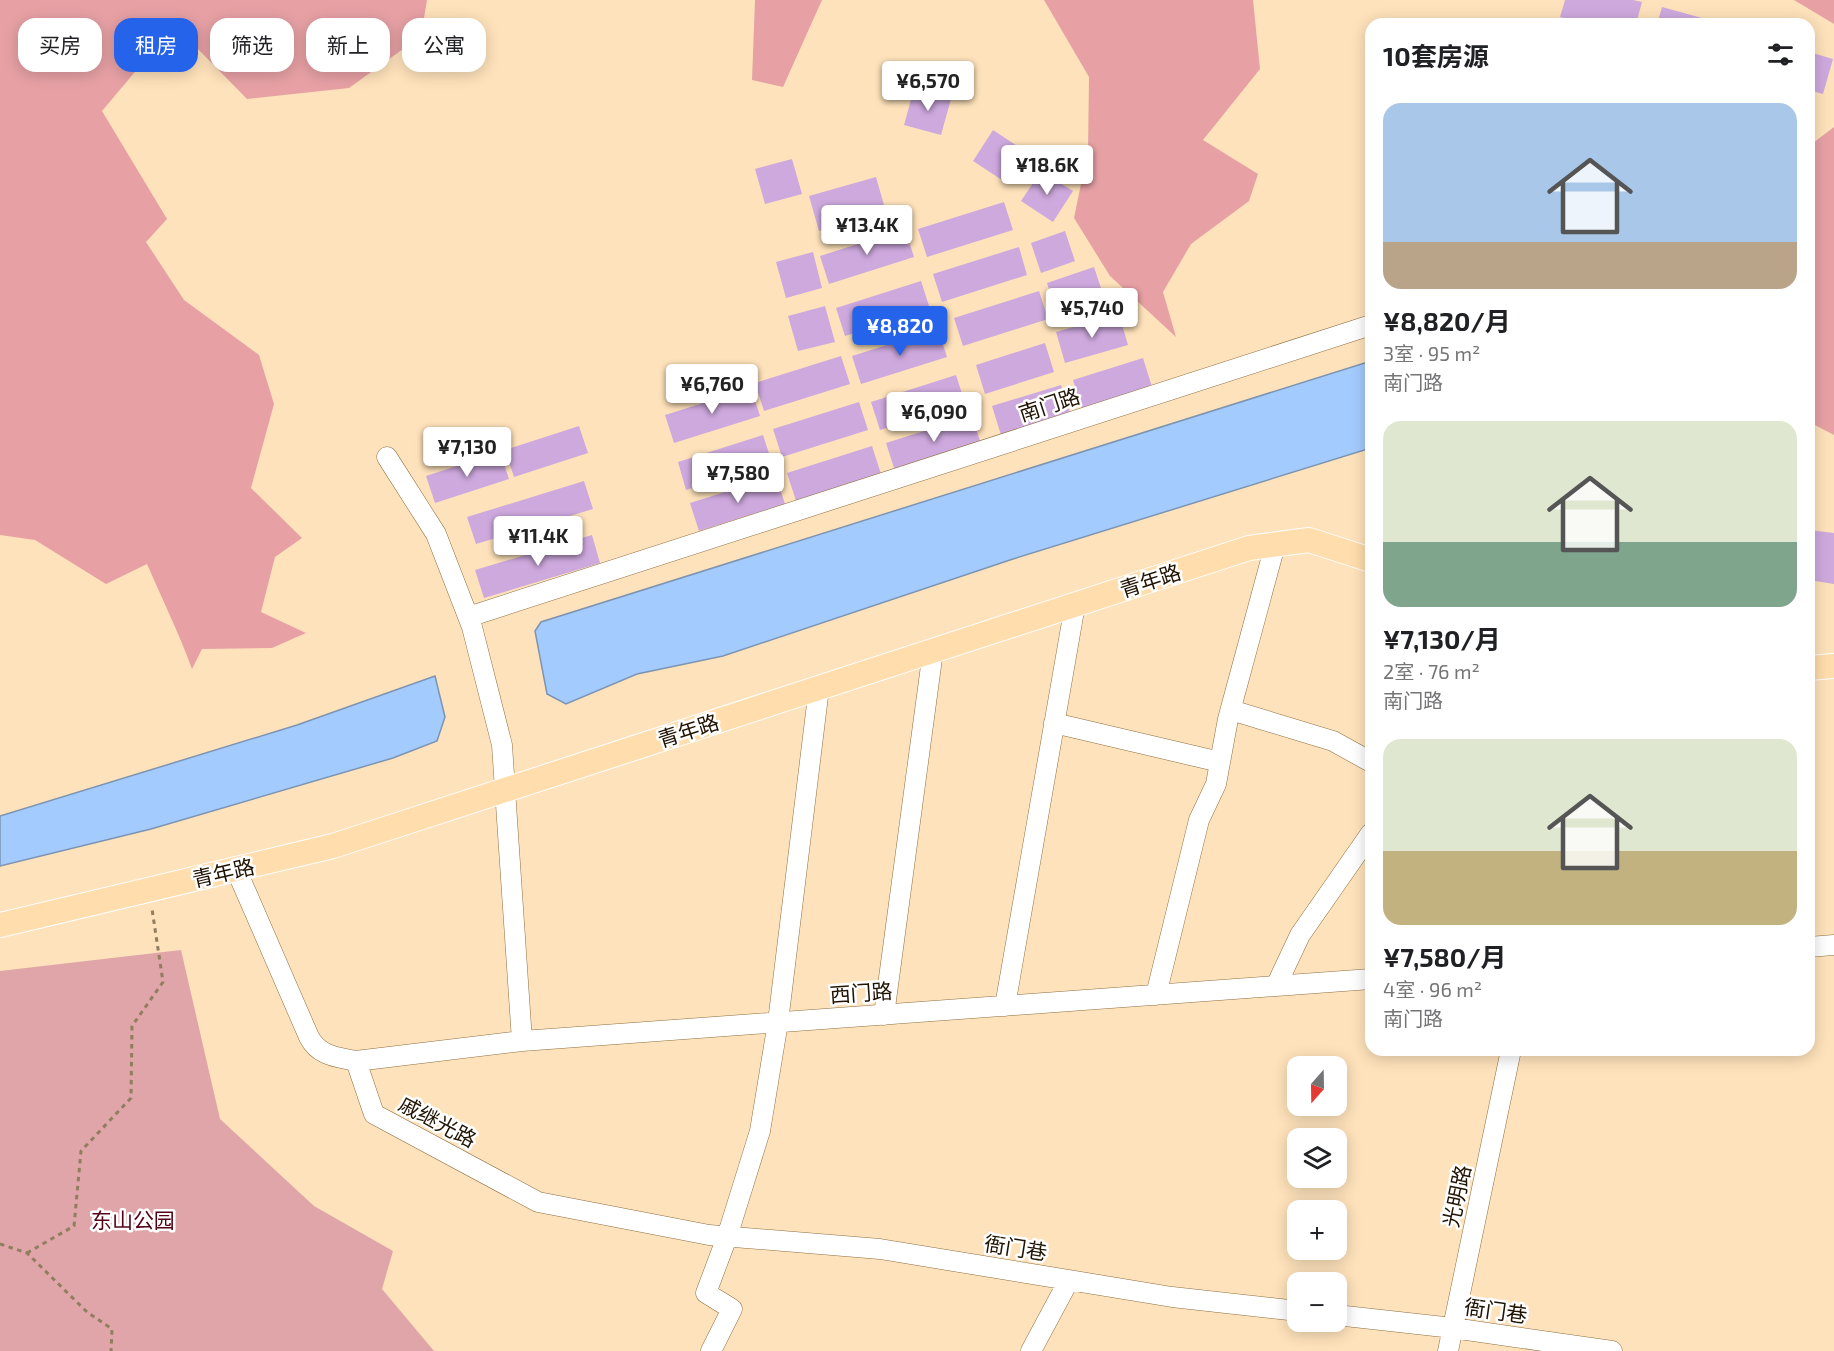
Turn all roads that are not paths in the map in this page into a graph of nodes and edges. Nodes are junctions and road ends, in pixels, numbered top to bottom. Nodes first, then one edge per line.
1 (1365, 327) edge
2 (387, 457) dead end
3 (1275, 544) junction
4 (1365, 558) edge
5 (1075, 605) junction
6 (470, 622) junction
7 (933, 651) junction
8 (1834, 666) edge
9 (1815, 668) edge
10 (819, 688) junction
11 (1231, 710) junction
12 (1054, 723) junction
13 (1365, 759) edge
14 (1220, 762) junction
15 (505, 790) junction
16 (1365, 842) edge
17 (236, 869) junction
18 (0, 925) edge
19 (1834, 945) edge
20 (1815, 947) edge
21 (1365, 979) edge
22 (1276, 986) junction
23 (1156, 995) junction
24 (1005, 1006) junction
25 (884, 1015) junction
26 (778, 1022) junction
27 (522, 1041) junction
28 (1510, 1056) edge
29 (356, 1061) junction
30 (727, 1237) junction
31 (1069, 1280) junction
32 (1287, 1310) edge
33 (1347, 1316) edge
34 (1453, 1328) junction
35 (711, 1351) edge
36 (1031, 1351) edge
37 (1448, 1351) edge
38 (1612, 1351) edge

1 - 6 street, 南门路
2 - 6 street
3 - 4 main road, 青年路
3 - 5 main road, 青年路
3 - 11 street
5 - 7 main road, 青年路
5 - 12 street
6 - 15 street
7 - 10 main road, 青年路
7 - 25 street
8 - 9 main road
10 - 15 main road, 青年路
10 - 26 street
11 - 13 street
11 - 14 street
12 - 14 street
12 - 24 street
14 - 23 street
15 - 17 main road, 青年路
15 - 27 street
16 - 22 street
17 - 18 main road, 青年路
17 - 29 street
19 - 20 street
21 - 22 street, 西门路
22 - 23 street, 西门路
23 - 24 street, 西门路
24 - 25 street, 西门路
25 - 26 street, 西门路
26 - 27 street, 西门路
26 - 30 street
27 - 29 street, 西门路
28 - 34 street, 光明路
29 - 30 street, 戚继光路
30 - 31 street, 衙门巷
30 - 35 street
31 - 32 street, 衙门巷
31 - 36 street
33 - 34 street, 衙门巷
34 - 37 street, 光明路
34 - 38 street, 衙门巷

